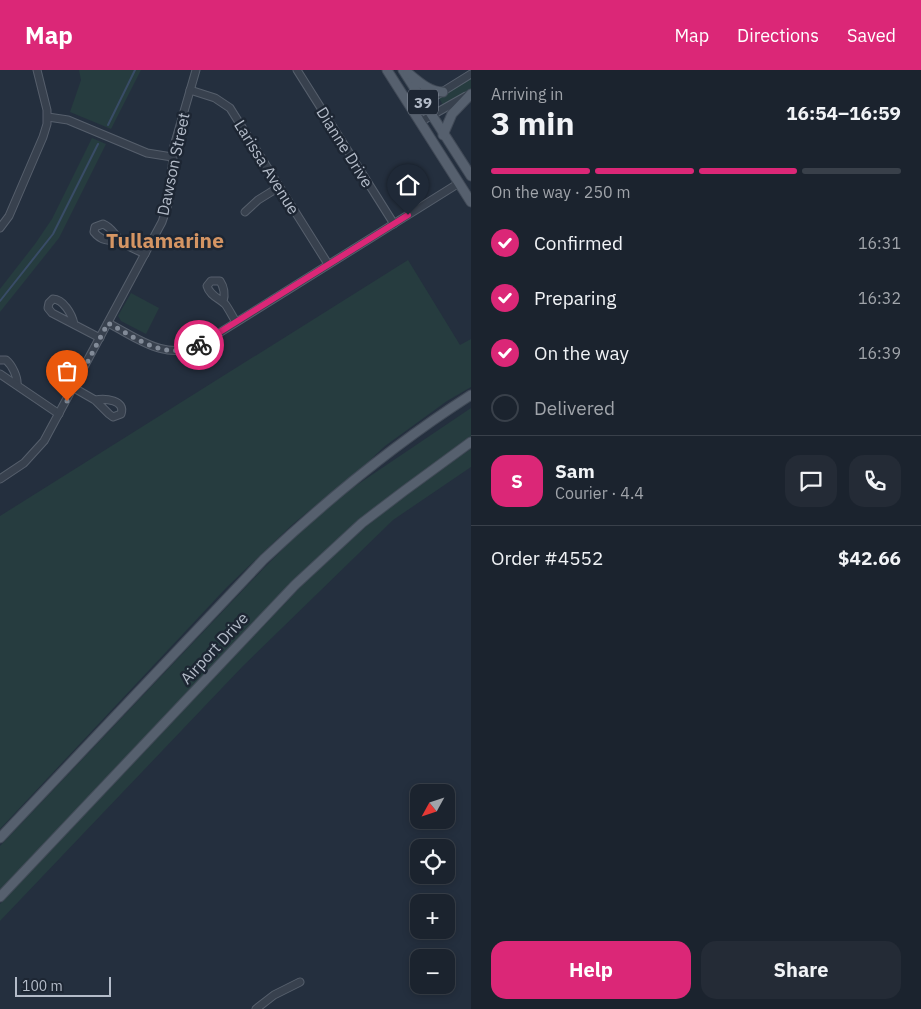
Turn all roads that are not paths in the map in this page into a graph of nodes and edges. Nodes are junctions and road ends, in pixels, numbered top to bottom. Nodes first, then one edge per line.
1 (37, 70) edge
2 (196, 70) edge
3 (297, 70) edge
4 (387, 70) edge
5 (404, 70) edge
6 (471, 74) edge
7 (190, 90) junction
8 (443, 92) junction
9 (471, 94) edge
10 (424, 104) junction
11 (413, 110) junction
12 (432, 116) junction
13 (48, 117) junction
14 (420, 122) junction
15 (443, 135) junction
16 (172, 157) junction
17 (471, 176) edge
18 (459, 184) junction
19 (279, 186) junction
20 (471, 202) edge
21 (246, 212) dead end
22 (394, 224) junction
23 (0, 228) edge
24 (120, 240) dead end
25 (145, 254) junction
26 (328, 264) junction
27 (223, 302) dead end
28 (236, 322) junction
29 (108, 323) junction
30 (74, 324) dead end
31 (100, 338) junction
32 (0, 360) edge
33 (0, 374) edge
34 (17, 384) junction
35 (74, 388) junction
36 (471, 395) edge
37 (95, 400) dead end
38 (60, 414) junction
39 (471, 442) edge
40 (0, 479) edge
41 (0, 838) edge
42 (0, 897) edge
43 (300, 982) dead end
44 (256, 1009) edge

1 - 13 street
2 - 7 street, Dawson Street
3 - 22 street, Dianne Drive
4 - 11 main road, 39
5 - 8 main road
5 - 10 main road, 39
6 - 8 street
7 - 16 street, Dawson Street
7 - 19 street, Larissa Avenue
8 - 10 street
9 - 12 street
9 - 15 main road
10 - 11 street
10 - 12 main road, 39
11 - 14 main road, 39
12 - 14 street
12 - 15 main road, 39
13 - 16 street
13 - 23 street
14 - 18 main road, 39
15 - 17 main road, 39
16 - 25 street, Dawson Street
18 - 20 main road, 39
18 - 22 street
19 - 21 street
19 - 26 street, Larissa Avenue
22 - 26 street
24 - 25 street
25 - 29 street, Dawson Street
26 - 28 street
27 - 28 street
28 - 29 street
29 - 31 street, Dawson Street
30 - 31 street
31 - 35 street, Dawson Street
32 - 34 street
33 - 34 street
34 - 38 street
35 - 37 street
35 - 38 street, Dawson Street
36 - 41 main road, Airport Drive
38 - 40 street, Dawson Street
39 - 42 main road, Airport Drive
43 - 44 street

